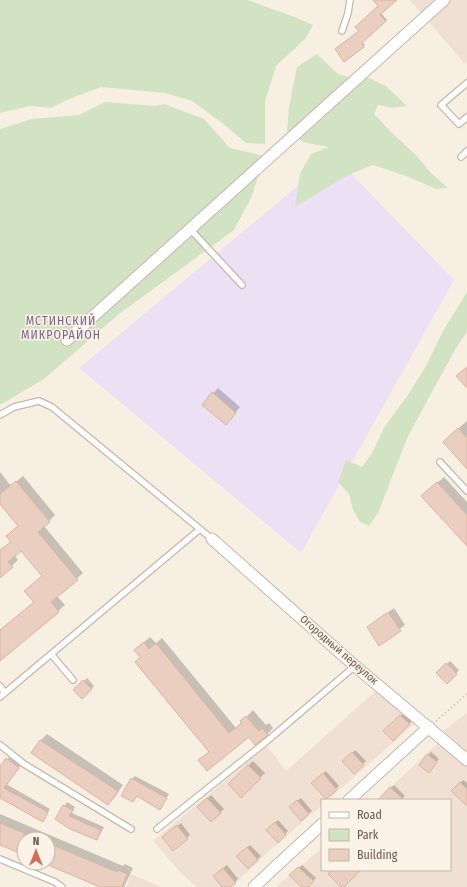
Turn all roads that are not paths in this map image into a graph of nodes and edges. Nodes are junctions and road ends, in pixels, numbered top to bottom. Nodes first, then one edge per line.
1 (350, 0) edge
2 (444, 0) edge
3 (342, 31) dead end
4 (467, 83) edge
5 (467, 117) edge
6 (467, 151) edge
7 (460, 157) dead end
8 (190, 229) junction
9 (242, 285) dead end
10 (67, 340) dead end
11 (0, 415) edge
12 (440, 462) dead end
13 (467, 491) edge
14 (200, 529) junction
15 (212, 539) joint
16 (51, 654) junction
17 (355, 666) junction
18 (73, 680) dead end
19 (0, 686) edge
20 (2, 695) edge
21 (430, 727) junction
22 (0, 745) edge
23 (467, 760) edge
24 (350, 799) edge
25 (321, 825) edge
26 (131, 829) dead end
27 (157, 829) dead end
28 (0, 859) edge
29 (62, 887) edge
30 (254, 887) edge

1 - 3 lane
2 - 8 street
4 - 5 lane
6 - 7 lane
8 - 9 lane
8 - 10 street
11 - 14 lane
12 - 13 lane
14 - 15 lane
14 - 16 lane
15 - 17 street, Огородный переулок
16 - 18 lane
16 - 20 lane
17 - 21 street, Огородный переулок
17 - 27 lane
19 - 20 lane
21 - 23 street, Огородный переулок
21 - 24 street
22 - 26 lane
25 - 30 street
28 - 29 lane

